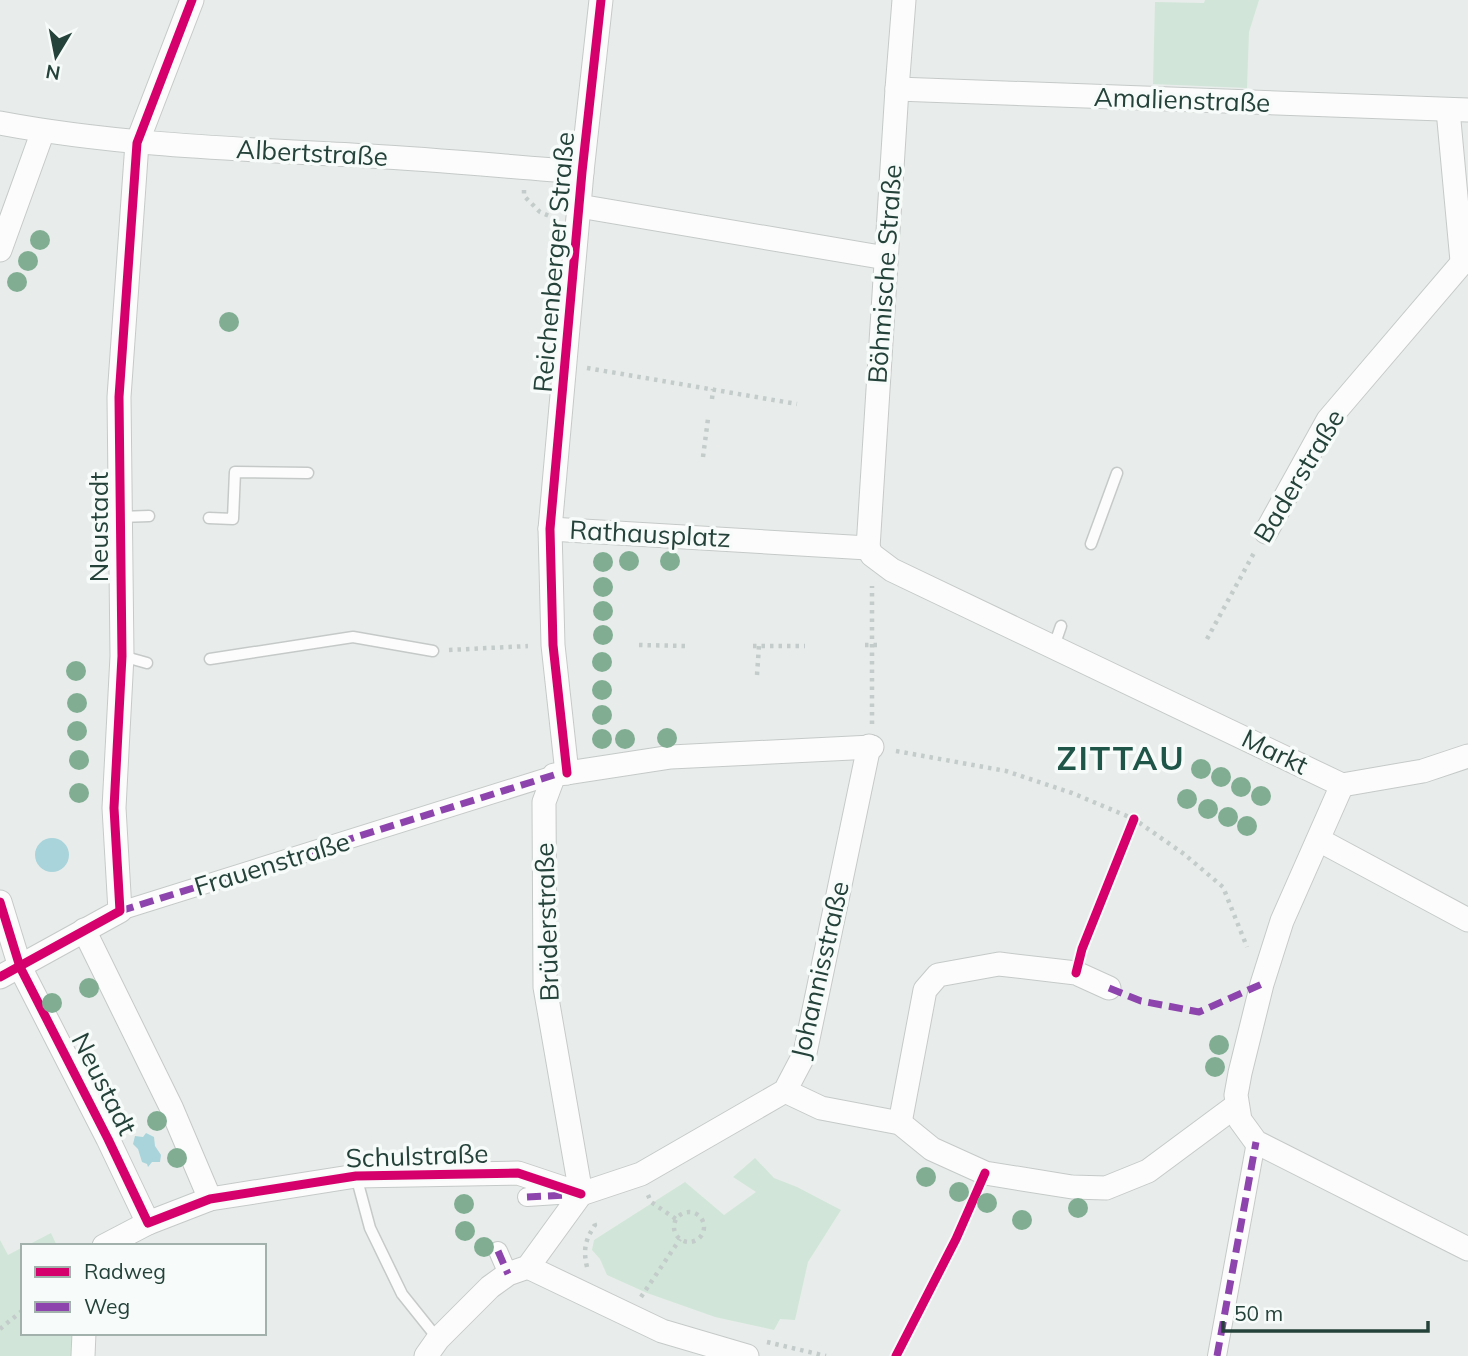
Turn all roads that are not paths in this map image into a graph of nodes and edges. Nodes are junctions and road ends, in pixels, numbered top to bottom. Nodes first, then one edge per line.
1 (192, 0) edge
2 (601, 0) edge
3 (904, 0) edge
4 (897, 89) junction
5 (1458, 110) edge
6 (0, 124) edge
7 (43, 131) junction
8 (137, 143) junction
9 (582, 172) junction
10 (579, 206) junction
11 (0, 250) edge
12 (886, 258) junction
13 (1465, 258) edge
14 (308, 473) dead end
15 (1116, 473) dead end
16 (149, 516) dead end
17 (120, 517) junction
18 (209, 519) dead end
19 (550, 529) junction
20 (1266, 532) road end
21 (1091, 544) dead end
22 (870, 551) junction
23 (433, 651) road end
24 (122, 656) junction
25 (210, 659) dead end
26 (148, 663) dead end
27 (1468, 756) edge
28 (560, 774) junction
29 (1342, 785) junction
30 (1319, 840) junction
31 (0, 902) edge
32 (120, 911) junction
33 (1468, 920) edge
34 (84, 930) junction
35 (10, 972) edge
36 (1109, 988) dead end
37 (785, 1091) junction
38 (1237, 1105) junction
39 (900, 1123) junction
40 (1256, 1142) junction
41 (356, 1176) junction
42 (581, 1194) junction
43 (527, 1197) dead end
44 (210, 1199) junction
45 (148, 1223) junction
46 (108, 1244) edge
47 (1468, 1249) edge
48 (498, 1251) dead end
49 (518, 1270) junction
50 (84, 1335) edge
51 (432, 1348) edge
52 (755, 1349) edge
53 (83, 1356) edge
54 (1217, 1356) edge

1 - 8 street, Neustadt
2 - 9 street, Reichenberger Straße
3 - 4 street, Böhmische Straße
4 - 5 street, Amalienstraße
4 - 12 street, Böhmische Straße
5 - 13 street, Baderstraße
6 - 7 street, Albertstraße
7 - 8 street, Albertstraße
7 - 11 street
8 - 9 street, Albertstraße
8 - 17 street, Neustadt
9 - 10 street, Reichenberger Straße
10 - 12 street
10 - 19 street, Reichenberger Straße
12 - 22 street, Böhmische Straße
13 - 20 street, Baderstraße
14 - 18 lane
15 - 21 lane
16 - 17 lane
17 - 24 street, Neustadt
19 - 22 street, Rathausplatz
19 - 28 street, Rathausplatz
22 - 29 street, Markt
23 - 25 lane
24 - 26 lane
24 - 32 street, Neustadt
27 - 29 street
28 - 32 street, Frauenstraße
28 - 37 street, Johannisstraße
28 - 42 street, Brüderstraße
29 - 30 street
30 - 33 street
30 - 38 street
31 - 35 street, Neustadt
32 - 34 street, Frauenstraße
34 - 35 street, Frauenstraße
34 - 44 street, Neustadt
35 - 45 street, Neustadt
36 - 39 street
37 - 39 street
37 - 42 street, Johannisstraße
38 - 39 street
38 - 40 street
40 - 47 street
40 - 54 street
41 - 42 street, Schulstraße
41 - 44 street, Schulstraße
41 - 51 lane
42 - 43 street
42 - 49 street
44 - 45 street
45 - 46 street
48 - 49 street
49 - 51 street
49 - 52 street
50 - 53 street

